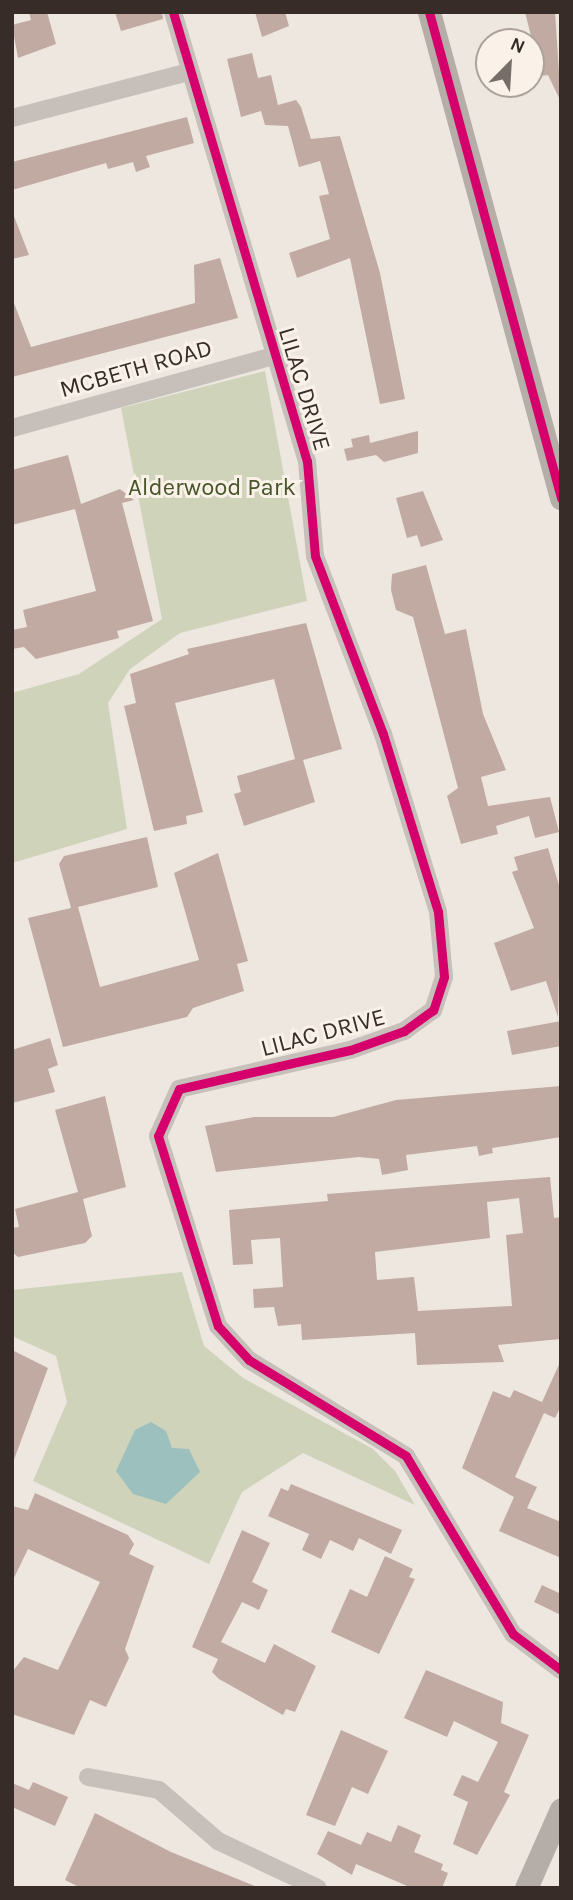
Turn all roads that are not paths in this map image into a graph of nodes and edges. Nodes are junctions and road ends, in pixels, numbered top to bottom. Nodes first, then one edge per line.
1 (173, 12) edge
2 (429, 12) edge
3 (190, 72) junction
4 (12, 117) edge
5 (274, 356) junction
6 (12, 428) edge
7 (561, 498) edge
8 (561, 1670) edge
9 (88, 1777) dead end
10 (561, 1809) edge
11 (318, 1888) edge
12 (526, 1888) edge

1 - 3 street, LILAC DRIVE
2 - 7 main road
3 - 4 street
3 - 5 street, LILAC DRIVE
5 - 6 street, MCBETH ROAD
5 - 8 street, LILAC DRIVE
9 - 11 street
10 - 12 main road

